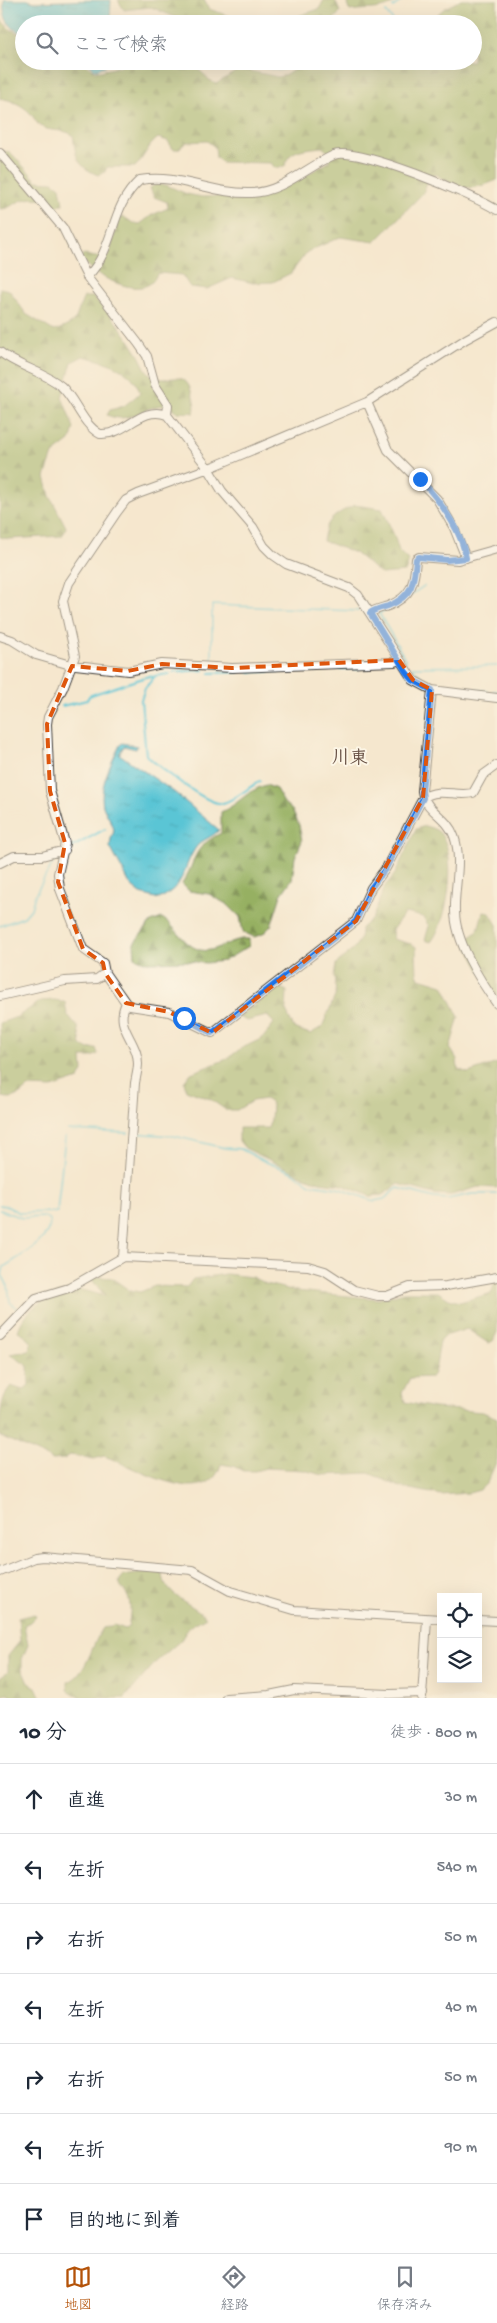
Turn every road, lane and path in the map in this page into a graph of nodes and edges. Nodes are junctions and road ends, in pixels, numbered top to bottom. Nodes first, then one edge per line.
1 (0, 153) edge
2 (497, 210) edge
3 (88, 277) junction
4 (497, 322) edge
5 (0, 352) edge
6 (367, 402) junction
7 (167, 415) junction
8 (208, 468) junction
9 (497, 549) edge
10 (466, 558) junction
11 (370, 613) junction
12 (0, 636) edge
13 (399, 660) junction
14 (72, 666) junction
15 (432, 690) junction
16 (497, 698) edge
17 (497, 765) edge
18 (423, 798) junction
19 (65, 850) junction
20 (0, 862) edge
21 (104, 973) junction
22 (0, 996) edge
23 (126, 1003) junction
24 (497, 1004) edge
25 (123, 1257) junction
26 (497, 1277) edge
27 (0, 1336) edge
28 (0, 1572) edge
29 (427, 1619) junction
30 (437, 1619) edge
31 (482, 1620) edge
32 (497, 1622) edge
33 (422, 1695) edge
34 (226, 1698) edge

1 - 3 street
2 - 3 street
3 - 7 street
4 - 6 street
5 - 7 street
6 - 8 street
6 - 10 street
7 - 8 street
8 - 11 street
8 - 14 street
9 - 10 street
10 - 11 street
11 - 13 street
12 - 14 street
13 - 14 street
13 - 15 street
14 - 19 street
15 - 16 street
15 - 18 street
17 - 18 street
18 - 23 street
18 - 24 street
19 - 20 street
19 - 21 street
21 - 22 street
21 - 23 street
23 - 25 street
25 - 26 street
25 - 27 street
28 - 29 street
29 - 30 street
29 - 33 street
31 - 32 street
33 - 34 street

